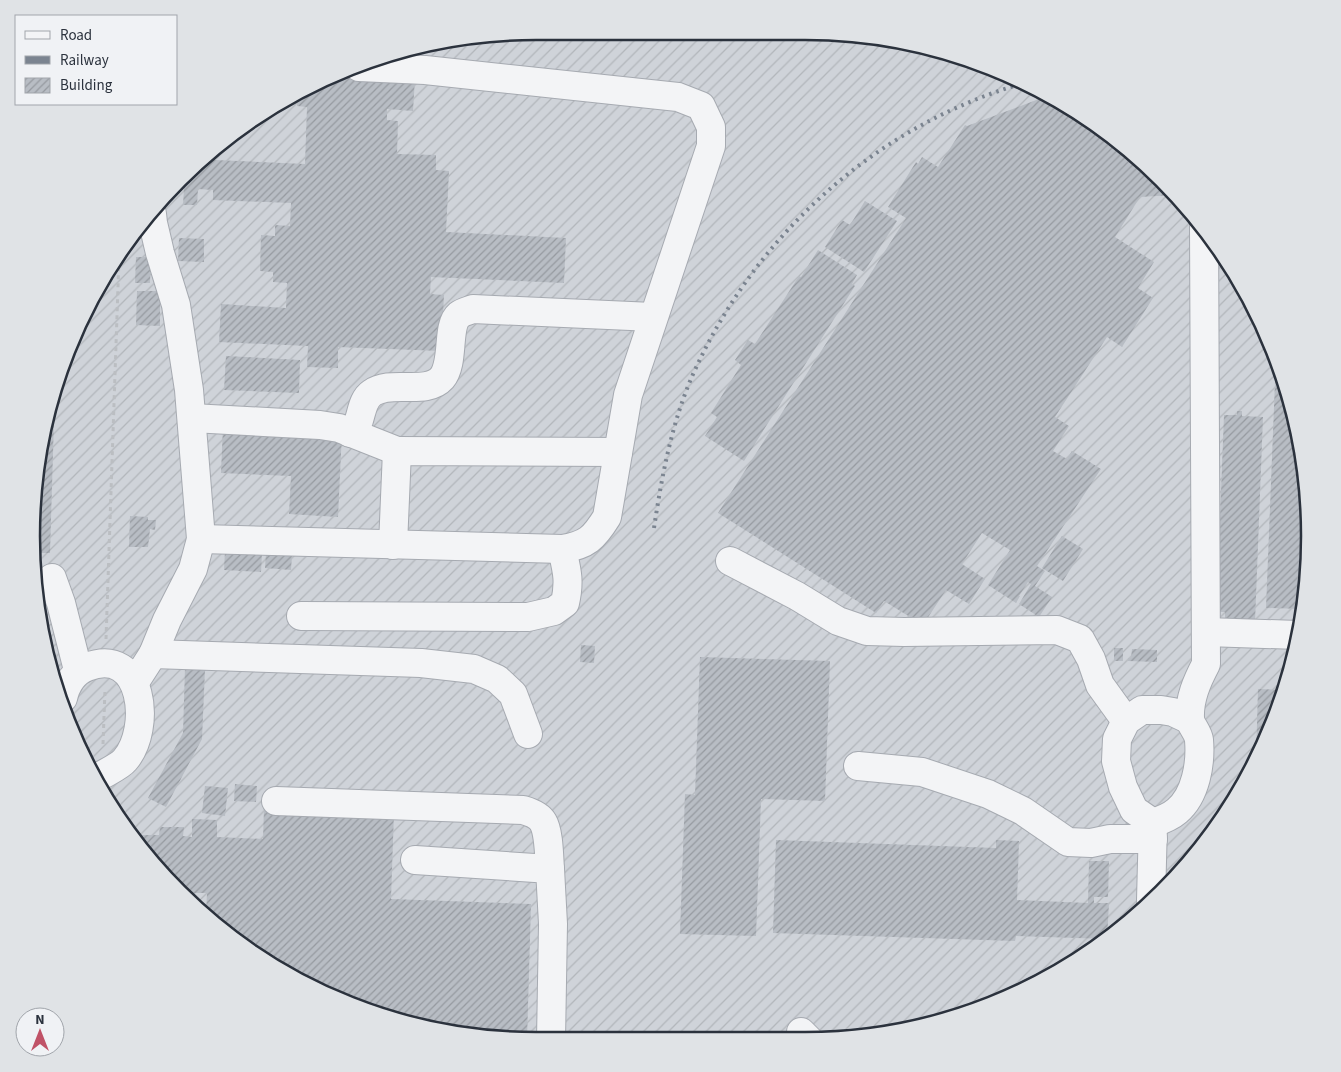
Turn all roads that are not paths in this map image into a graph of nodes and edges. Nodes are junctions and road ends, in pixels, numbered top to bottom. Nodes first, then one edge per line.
1 (371, 68) edge
2 (153, 221) edge
3 (1204, 241) edge
4 (653, 317) junction
5 (192, 418) junction
6 (350, 433) junction
7 (398, 451) junction
8 (618, 452) junction
9 (201, 539) junction
10 (393, 545) junction
11 (562, 549) junction
12 (730, 561) dead end
13 (52, 578) dead end
14 (301, 616) dead end
15 (1206, 632) junction
16 (1291, 635) edge
17 (153, 654) junction
18 (78, 670) junction
19 (135, 682) junction
20 (65, 691) edge
21 (1190, 720) junction
22 (1126, 721) junction
23 (528, 734) dead end
24 (858, 766) dead end
25 (102, 776) edge
26 (276, 801) dead end
27 (1153, 831) junction
28 (414, 860) dead end
29 (550, 869) junction
30 (1151, 891) edge
31 (551, 1032) edge

1 - 4 street
2 - 5 street
3 - 15 street
4 - 6 street
4 - 8 street
5 - 6 street
5 - 9 street
6 - 7 street
7 - 8 street
7 - 10 street
8 - 11 street
9 - 10 street
9 - 17 street
10 - 11 street
11 - 14 street
12 - 22 street
13 - 18 street
15 - 16 street
15 - 21 street
17 - 19 street
17 - 23 street
18 - 19 street
18 - 20 street
19 - 25 street
21 - 22 street
21 - 27 street
22 - 27 street
24 - 27 street
26 - 29 street
27 - 30 street
28 - 29 street
29 - 31 street

